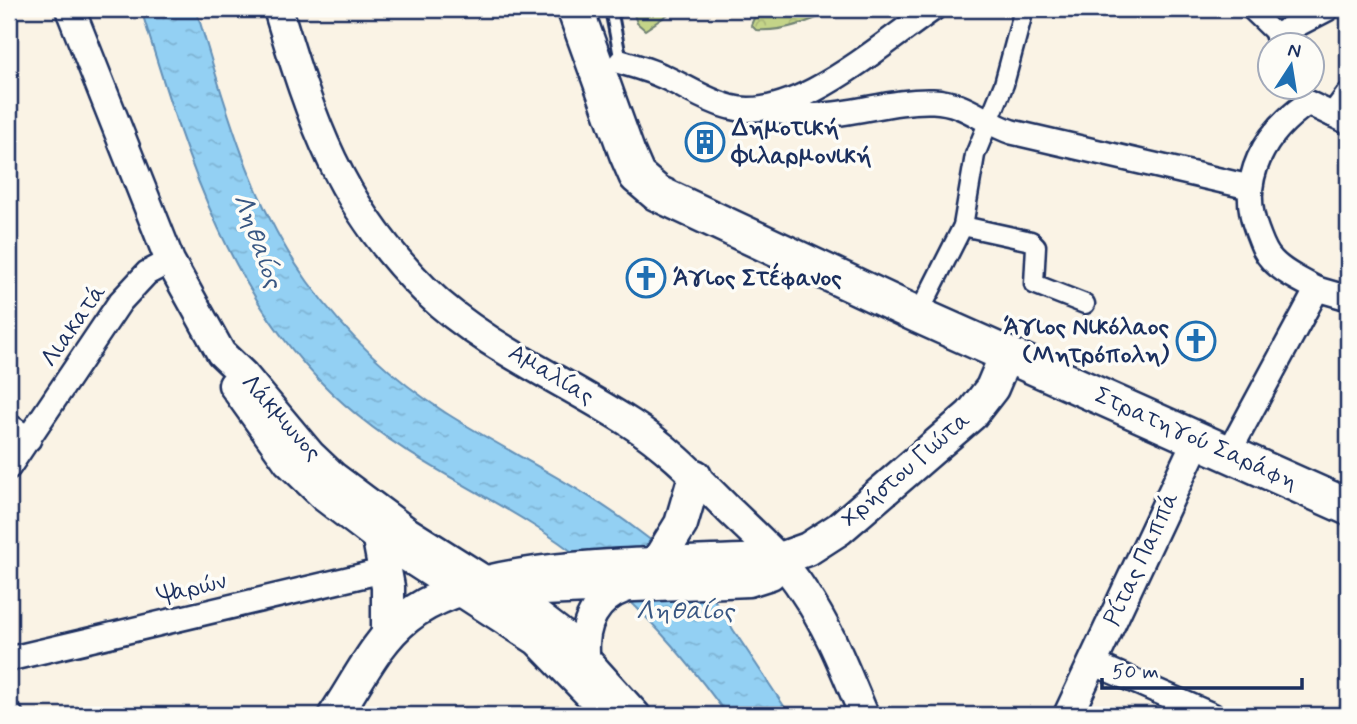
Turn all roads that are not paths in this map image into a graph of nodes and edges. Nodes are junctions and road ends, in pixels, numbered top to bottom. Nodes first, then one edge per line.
1 (70, 9) edge
2 (278, 9) edge
3 (575, 9) edge
4 (611, 9) edge
5 (933, 9) edge
6 (1024, 9) edge
7 (1250, 9) edge
8 (1326, 9) edge
9 (1274, 32) edge
10 (1293, 32) edge
11 (614, 74) junction
12 (1348, 95) edge
13 (1301, 102) edge
14 (1317, 102) edge
15 (771, 109) junction
16 (1341, 119) edge
17 (991, 122) junction
18 (1249, 187) junction
19 (963, 226) junction
20 (170, 261) junction
21 (1317, 289) junction
22 (1348, 298) edge
23 (1085, 304) dead end
24 (918, 315) junction
25 (221, 353) junction
26 (1006, 355) junction
27 (9, 426) edge
28 (29, 439) junction
29 (1197, 440) junction
30 (1228, 454) junction
31 (9, 467) edge
32 (695, 476) junction
33 (1348, 507) edge
34 (379, 539) junction
35 (780, 559) junction
36 (655, 566) junction
37 (386, 570) junction
38 (740, 572) junction
39 (531, 583) junction
40 (473, 587) junction
41 (625, 588) junction
42 (388, 635) junction
43 (585, 643) junction
44 (9, 659) edge
45 (1093, 663) junction
46 (335, 715) edge
47 (610, 715) edge
48 (636, 715) edge
49 (864, 715) edge
50 (1068, 715) edge
51 (1212, 715) edge

1 - 20 street, Λάκμωνος
2 - 32 street, Αμαλίας
3 - 11 main road, Στρατηγού Σαράφη
4 - 11 lane
5 - 15 street
6 - 17 street
7 - 9 street
8 - 10 street
11 - 15 street
11 - 24 main road, Στρατηγού Σαράφη
12 - 16 street
13 - 18 street
14 - 16 street
15 - 17 street
17 - 18 street
17 - 19 street
18 - 21 street
19 - 23 street
19 - 24 street
20 - 25 street, Λάκμωνος
20 - 28 street, Λιακατά
21 - 22 street
21 - 30 street
24 - 26 main road, Στρατηγού Σαράφη
25 - 34 street
25 - 40 street, Λάκμωνος
26 - 29 main road, Στρατηγού Σαράφη
26 - 35 main road, Χρήστου Γιώτα
27 - 28 street
28 - 31 street, Λιακατά
29 - 30 main road, Στρατηγού Σαράφη
29 - 45 street, Ρίτας Παππά
30 - 33 main road, Στρατηγού Σαράφη
32 - 35 street, Αμαλίας
32 - 36 main road
34 - 37 main road
34 - 40 street
35 - 38 main road, Χρήστου Γιώτα
35 - 49 street, Αμαλίας
36 - 38 main road, Χρήστου Γιώτα
36 - 39 main road, Χρήστου Γιώτα
37 - 42 main road
37 - 44 street, Ψαρών
38 - 41 street
39 - 40 main road, Χρήστου Γιώτα
39 - 41 street
40 - 42 main road, Χρήστου Γιώτα
40 - 43 street, Λάκμωνος
40 - 47 street
41 - 43 street
42 - 46 main road, Χρήστου Γιώτα
43 - 48 street, Λάκμωνος
45 - 50 street, Ρίτας Παππά
45 - 51 street

